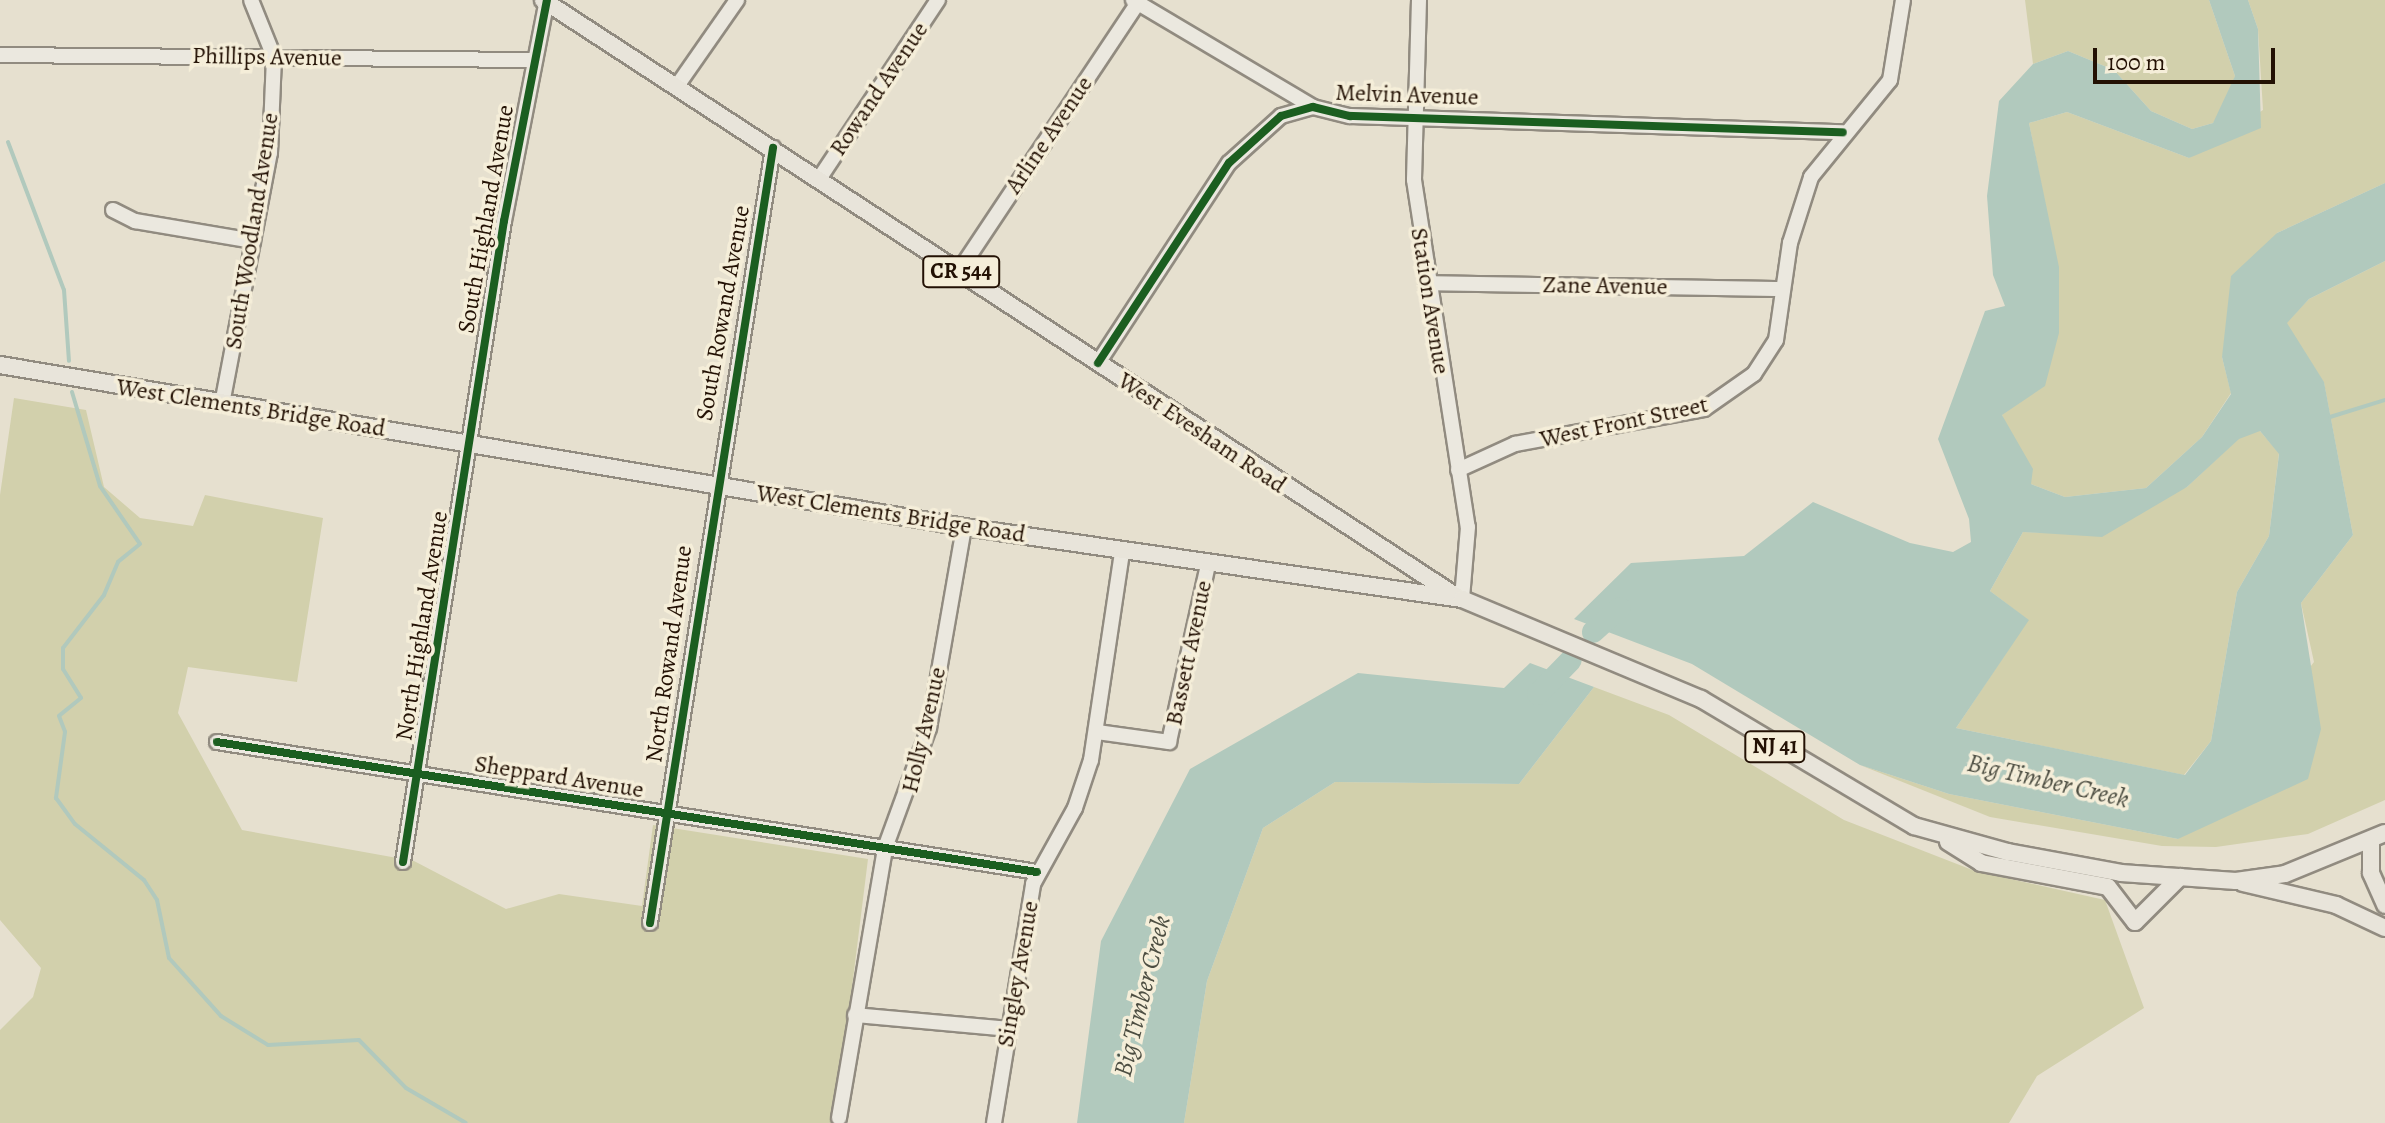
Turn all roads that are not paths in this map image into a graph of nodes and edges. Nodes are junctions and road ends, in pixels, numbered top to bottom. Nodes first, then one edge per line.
1 (251, 0) edge
2 (737, 0) edge
3 (938, 0) edge
4 (1419, 0) edge
5 (1903, 0) edge
6 (545, 1) edge
7 (1137, 1) edge
8 (0, 55) edge
9 (274, 57) junction
10 (535, 60) junction
11 (677, 86) junction
12 (1313, 107) junction
13 (1416, 115) junction
14 (1843, 132) junction
15 (773, 148) junction
16 (819, 179) junction
17 (113, 210) dead end
18 (253, 241) junction
19 (959, 271) junction
20 (1426, 283) junction
21 (1783, 289) junction
22 (1098, 363) junction
23 (0, 365) edge
24 (222, 404) junction
25 (468, 443) junction
26 (1458, 470) junction
27 (714, 485) junction
28 (964, 527) junction
29 (1377, 547) junction
30 (1122, 552) junction
31 (1208, 564) junction
32 (1378, 587) junction
33 (1462, 599) junction
34 (1097, 732) junction
35 (217, 742) dead end
36 (417, 776) junction
37 (666, 814) junction
38 (1936, 834) junction
39 (2378, 837) edge
40 (885, 848) junction
41 (2385, 858) edge
42 (403, 862) dead end
43 (1037, 872) junction
44 (2180, 877) junction
45 (2236, 881) junction
46 (2385, 905) edge
47 (650, 923) dead end
48 (2385, 928) edge
49 (855, 1015) junction
50 (1008, 1029) junction
51 (839, 1118) dead end
52 (994, 1123) edge

1 - 9 street
2 - 11 street
3 - 16 street, Rowand Avenue
4 - 13 street, Station Avenue
5 - 14 street, West Front Street
6 - 10 street, South Highland Avenue
6 - 11 main road, West Evesham Road / CR 544
7 - 12 street
7 - 19 street, Arline Avenue
8 - 9 street, Phillips Avenue
9 - 10 street, Phillips Avenue
9 - 18 street, South Woodland Avenue
10 - 25 street, South Highland Avenue
11 - 15 main road, West Evesham Road / CR 544
12 - 13 street, Melvin Avenue
12 - 22 street, Melvin Avenue
13 - 14 street, Melvin Avenue
13 - 20 street, Station Avenue
14 - 21 street, West Front Street
15 - 16 main road, West Evesham Road / CR 544
15 - 27 street, South Rowand Avenue
16 - 19 main road, West Evesham Road / CR 544
17 - 18 street
18 - 24 street, South Woodland Avenue
19 - 22 main road, West Evesham Road / CR 544
20 - 21 street, Zane Avenue
20 - 26 street, Station Avenue
21 - 26 street, West Front Street
22 - 29 main road, West Evesham Road / CR 544
23 - 24 main road, West Clements Bridge Road / NJ 41
24 - 25 main road, West Clements Bridge Road / NJ 41
25 - 27 main road, West Clements Bridge Road / NJ 41
25 - 36 street, North Highland Avenue
26 - 33 street, Station Avenue
27 - 28 main road, West Clements Bridge Road / NJ 41
27 - 37 street, North Rowand Avenue
28 - 30 main road, West Clements Bridge Road / NJ 41
28 - 40 street, Holly Avenue
29 - 32 main road
29 - 33 main road, West Evesham Road / CR 544
30 - 31 main road, West Clements Bridge Road / NJ 41
30 - 34 street, Singley Avenue
31 - 32 main road, West Clements Bridge Road / NJ 41
31 - 34 street, Bassett Avenue
32 - 33 main road, West Clements Bridge Road / NJ 41
33 - 38 main road, West Clements Bridge Road / NJ 41
34 - 43 street, Singley Avenue
35 - 36 street, Sheppard Avenue
36 - 37 street, Sheppard Avenue
36 - 42 street, North Highland Avenue
37 - 40 street, Sheppard Avenue
37 - 47 street, North Rowand Avenue
38 - 44 main road, NJ 41
38 - 44 main road
39 - 41 main road
39 - 45 main road, NJ 41
39 - 46 main road
40 - 43 street, Sheppard Avenue
40 - 49 street, Holly Avenue
43 - 50 street, Singley Avenue
44 - 45 main road, NJ 41
45 - 48 main road
49 - 50 street
49 - 51 street, Holly Avenue
50 - 52 street, Singley Avenue

